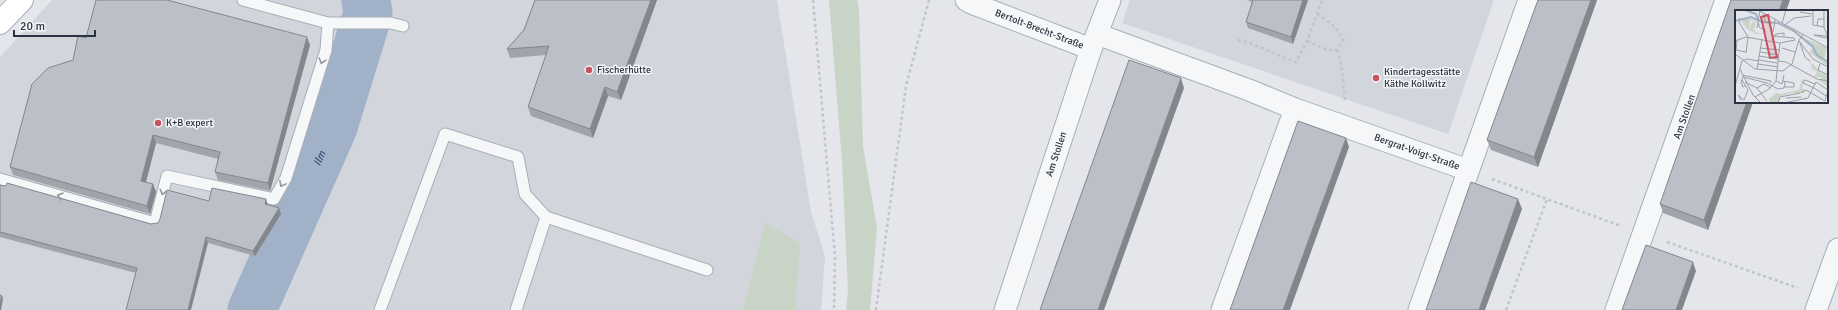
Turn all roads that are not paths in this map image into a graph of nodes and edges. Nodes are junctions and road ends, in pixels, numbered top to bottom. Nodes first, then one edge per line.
1 (22, 0) edge
2 (243, 0) edge
3 (966, 0) edge
4 (1110, 0) edge
5 (1529, 0) edge
6 (1726, 0) edge
7 (328, 22) junction
8 (0, 24) edge
9 (403, 26) dead end
10 (1094, 41) junction
11 (1295, 108) junction
12 (1468, 170) junction
13 (0, 179) edge
14 (546, 217) junction
15 (1838, 249) edge
16 (707, 270) dead end
17 (1818, 303) edge
18 (380, 310) edge
19 (516, 310) edge
20 (1005, 310) edge
21 (1222, 310) edge
22 (1419, 310) edge
23 (1616, 310) edge

1 - 8 main road
2 - 7 lane
3 - 10 street, Bertolt-Brecht-Straße
4 - 10 street, Am Stollen
5 - 12 street
6 - 23 street, Am Stollen
7 - 9 lane
7 -> 13 lane
10 - 11 street, Bergrat-Voigt-Straße
10 - 20 street, Am Stollen
11 - 12 street, Bergrat-Voigt-Straße
11 - 21 street
12 - 22 street, Bergrat-Voigt-Straße
14 - 16 lane
14 - 18 lane
14 - 19 lane
15 - 17 street

